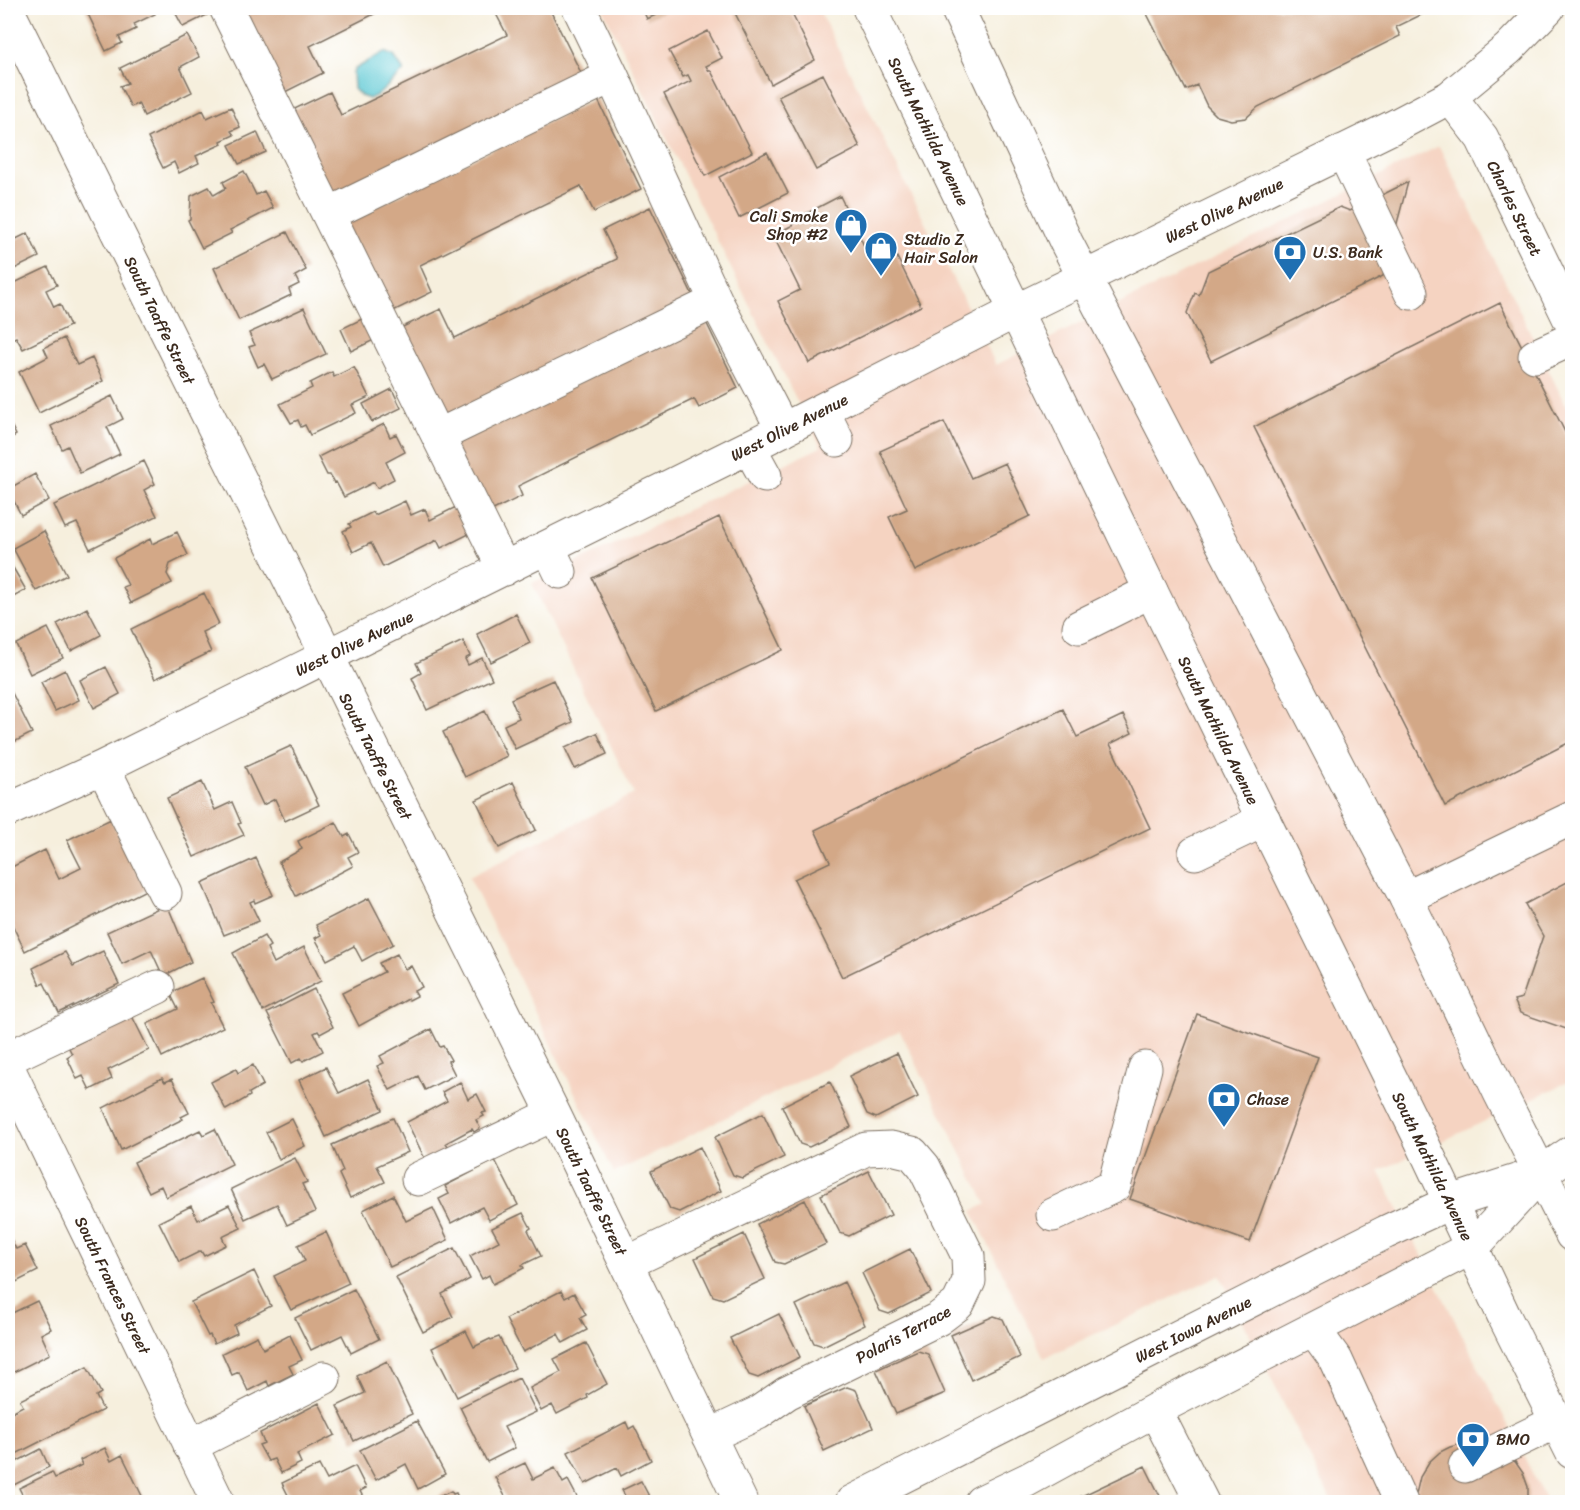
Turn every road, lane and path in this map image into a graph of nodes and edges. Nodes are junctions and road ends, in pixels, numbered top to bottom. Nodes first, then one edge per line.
1 (226, 8) edge
2 (579, 8) edge
3 (869, 8) edge
4 (957, 8) edge
5 (1548, 8) edge
6 (8, 11) edge
7 (612, 76) junction
8 (1450, 97) junction
9 (1343, 151) junction
10 (329, 214) junction
11 (1084, 278) junction
12 (1411, 293) dead end
13 (716, 301) junction
14 (1016, 311) junction
15 (1572, 324) edge
16 (1572, 339) edge
17 (1535, 356) dead end
18 (822, 410) junction
19 (783, 430) junction
20 (438, 436) junction
21 (837, 440) dead end
22 (749, 447) junction
23 (765, 476) dead end
24 (504, 569) junction
25 (1150, 591) junction
26 (1079, 627) dead end
27 (326, 657) junction
28 (103, 767) junction
29 (8, 810) edge
30 (1572, 818) edge
31 (1264, 820) junction
32 (1195, 853) dead end
33 (165, 893) dead end
34 (1406, 898) junction
35 (158, 987) dead end
36 (8, 1058) edge
37 (8, 1068) edge
38 (1145, 1068) dead end
39 (554, 1114) junction
40 (1572, 1152) edge
41 (1541, 1173) junction
42 (418, 1179) dead end
43 (1451, 1202) junction
44 (1053, 1215) dead end
45 (1572, 1235) edge
46 (1473, 1247) junction
47 (627, 1263) junction
48 (1314, 1330) junction
49 (324, 1378) dead end
50 (1155, 1410) junction
51 (1558, 1421) junction
52 (709, 1436) junction
53 (190, 1446) junction
54 (1572, 1452) edge
55 (1465, 1466) dead end
56 (1401, 1502) edge
57 (218, 1503) edge
58 (741, 1503) edge
59 (852, 1503) edge
60 (981, 1503) edge
61 (1202, 1503) edge

1 - 10 street
2 - 7 street
3 - 14 street, South Mathilda Avenue
4 - 11 street
5 - 8 street, West Olive Avenue
6 - 27 street, South Taaffe Street
7 - 10 street
7 - 13 street
8 - 9 street, West Olive Avenue
8 - 15 street, Charles Street
9 - 11 street, West Olive Avenue
9 - 12 street
10 - 20 street
11 - 14 street, West Olive Avenue
11 - 34 street
13 - 19 street
13 - 20 street
14 - 18 street, West Olive Avenue
14 - 25 street, South Mathilda Avenue
16 - 17 street
18 - 19 street, West Olive Avenue
18 - 21 street
19 - 22 street, West Olive Avenue
20 - 24 street
22 - 23 street
22 - 24 street, West Olive Avenue
24 - 27 street, West Olive Avenue
25 - 26 street
25 - 31 street, South Mathilda Avenue
27 - 28 street, West Olive Avenue
27 - 39 street, South Taaffe Street
28 - 29 street, West Olive Avenue
28 - 33 street
30 - 34 street
31 - 32 street
31 - 43 street, South Mathilda Avenue
34 - 41 street
35 - 36 street
37 - 53 street, South Frances Street
38 - 44 street
39 - 42 street
39 - 47 street, South Taaffe Street
40 - 41 street, West Iowa Avenue
41 - 43 street, West Iowa Avenue
41 - 45 street
41 - 46 street, West Iowa Avenue
43 - 46 street, South Mathilda Avenue
43 - 59 street, West Iowa Avenue
46 - 48 street, West Iowa Avenue
46 - 51 street, South Mathilda Avenue
47 - 52 street, South Taaffe Street
47 - 52 street, Polaris Terrace
48 - 50 street, West Iowa Avenue
48 - 56 street
49 - 53 street
50 - 60 street, West Iowa Avenue
50 - 61 street
51 - 54 street, South Mathilda Avenue
51 - 55 street
52 - 58 street, South Taaffe Street
53 - 57 street, South Frances Street

